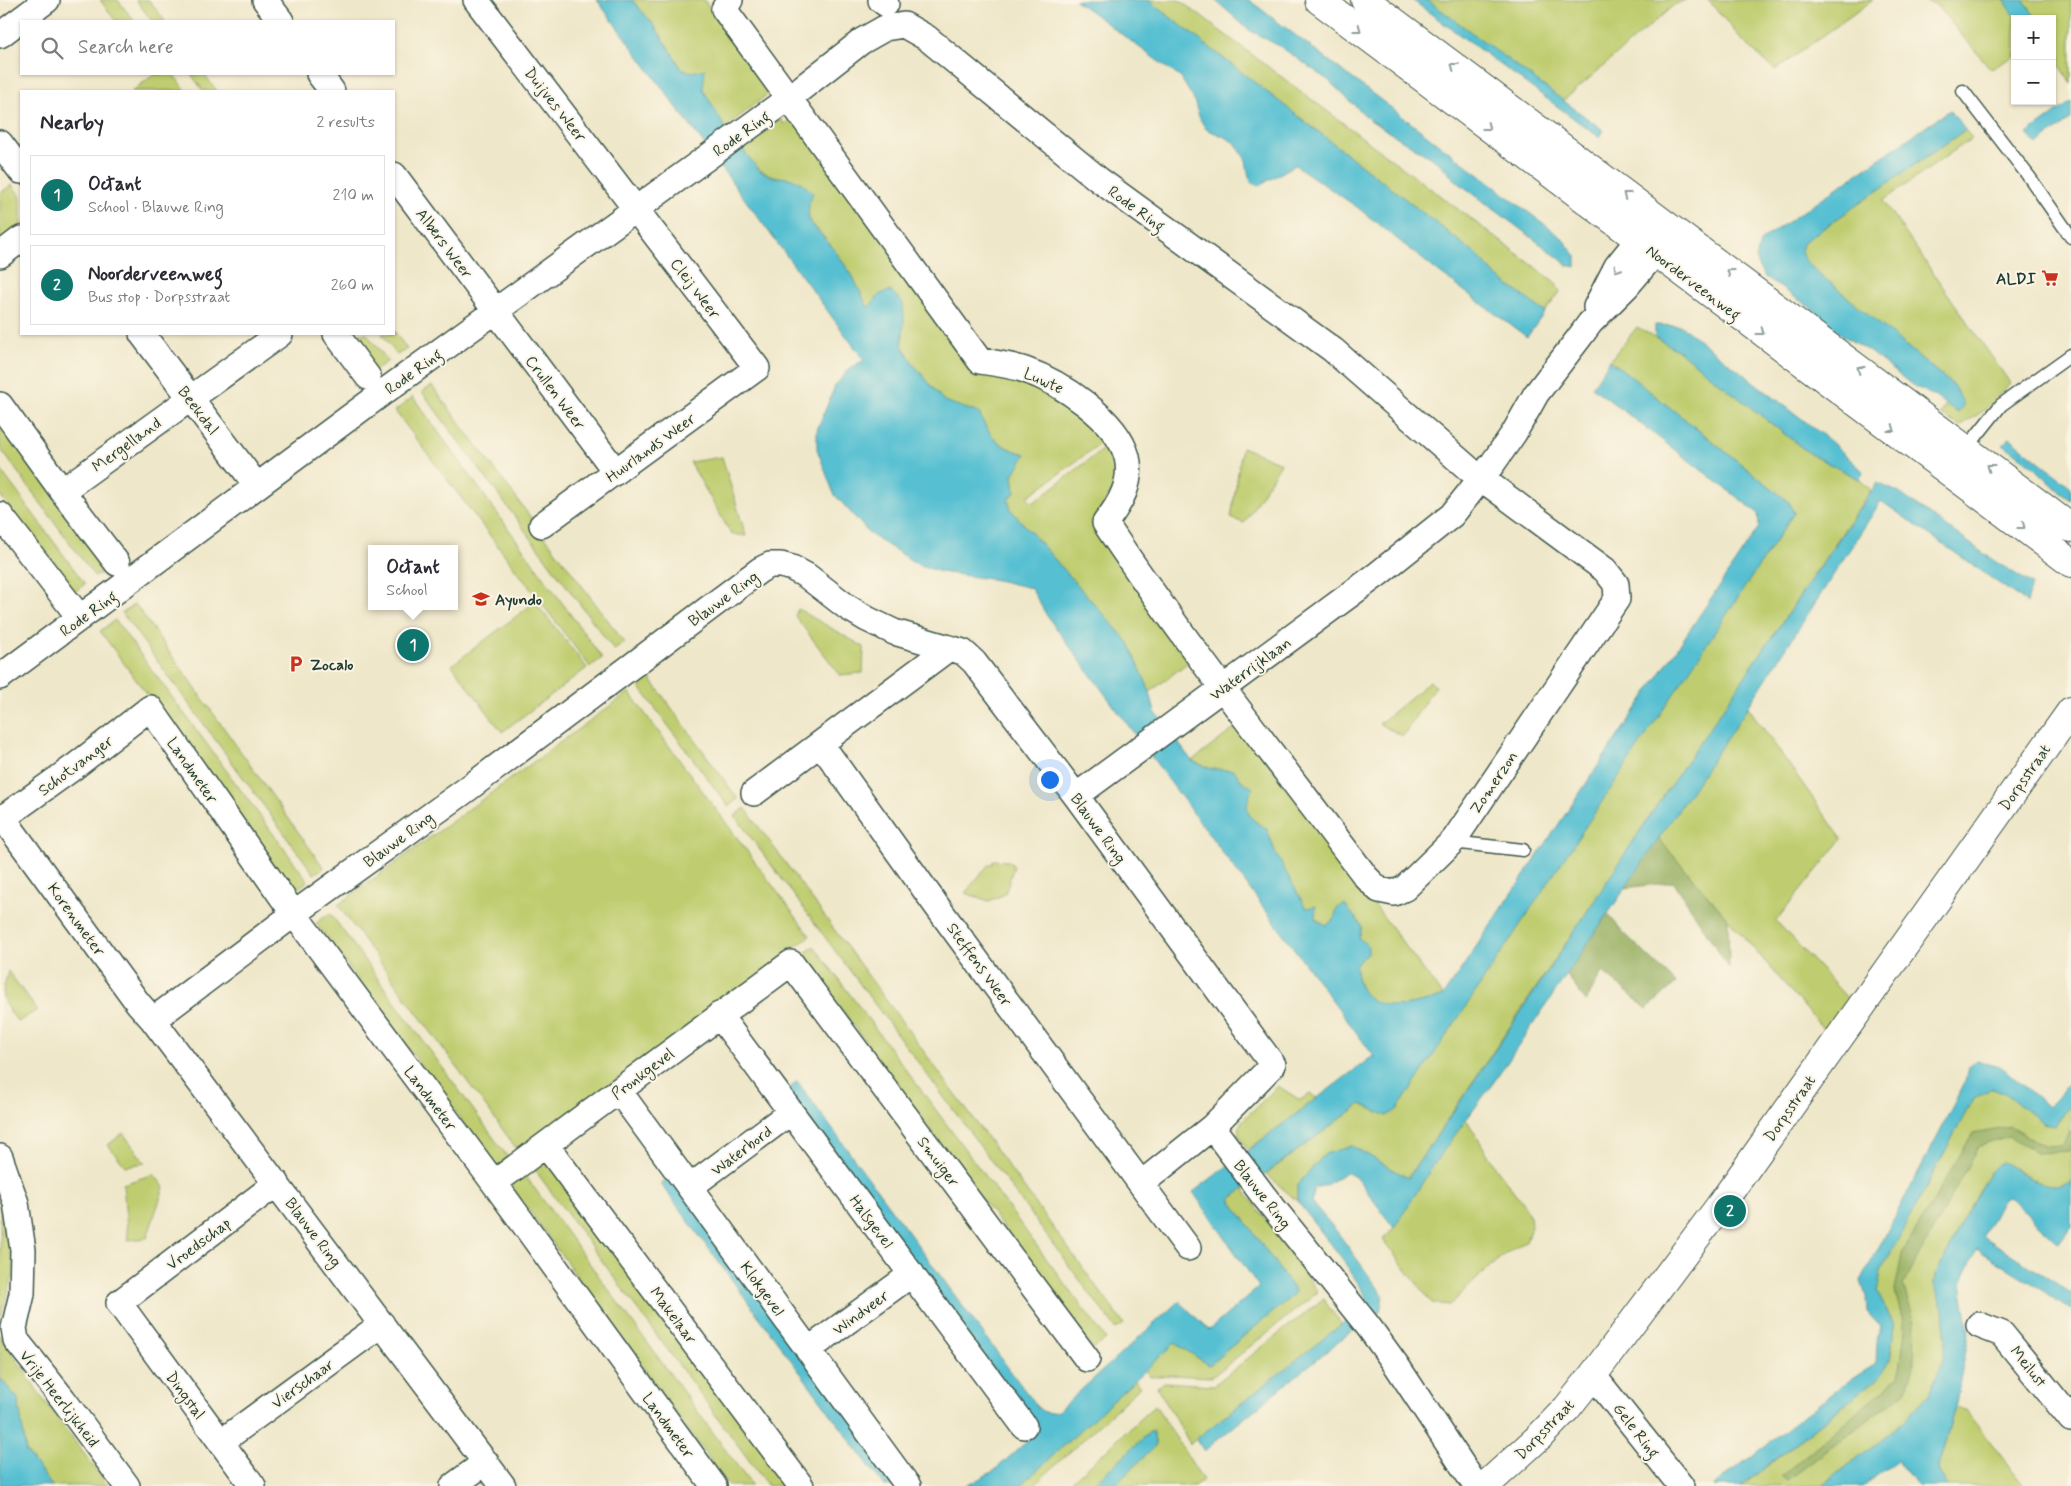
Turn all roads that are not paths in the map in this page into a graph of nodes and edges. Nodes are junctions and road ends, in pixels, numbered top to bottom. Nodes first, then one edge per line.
1 (47, 0) edge
2 (265, 0) edge
3 (476, 0) edge
4 (730, 0) edge
5 (1319, 0) edge
6 (1365, 0) edge
7 (20, 20) edge
8 (20, 20) edge
9 (280, 20) edge
10 (0, 35) edge
11 (320, 75) edge
12 (331, 90) edge
13 (1963, 91) dead end
14 (789, 98) junction
15 (0, 143) edge
16 (20, 170) edge
17 (395, 176) edge
18 (636, 208) junction
19 (1664, 225) junction
20 (2071, 237) edge
21 (20, 240) edge
22 (1647, 247) junction
23 (0, 255) edge
24 (496, 312) junction
25 (143, 335) edge
26 (279, 335) edge
27 (337, 335) edge
28 (2071, 355) edge
29 (757, 368) joint
30 (368, 377) dead end
31 (190, 398) junction
32 (0, 405) edge
33 (1966, 449) junction
34 (616, 472) junction
35 (1475, 474) junction
36 (258, 486) junction
37 (62, 491) junction
38 (0, 515) edge
39 (542, 525) dead end
40 (2071, 528) edge
41 (117, 563) dead end
42 (2071, 563) edge
43 (80, 618) junction
44 (949, 648) junction
45 (0, 677) edge
46 (1223, 687) junction
47 (150, 708) joint
48 (2071, 711) edge
49 (821, 744) junction
50 (754, 793) dead end
51 (1076, 796) junction
52 (2, 819) edge
53 (1454, 840) junction
54 (1523, 850) dead end
55 (294, 914) junction
56 (791, 963) joint
57 (719, 1015) junction
58 (154, 1020) junction
59 (619, 1091) junction
60 (791, 1112) junction
61 (1212, 1128) junction
62 (546, 1145) junction
63 (0, 1157) edge
64 (494, 1183) junction
65 (1142, 1183) junction
66 (277, 1184) junction
67 (690, 1187) junction
68 (1188, 1248) dead end
69 (912, 1274) junction
70 (119, 1303) joint
71 (382, 1324) junction
72 (1979, 1325) dead end
73 (808, 1350) junction
74 (1087, 1359) dead end
75 (1593, 1375) junction
76 (2071, 1419) edge
77 (1024, 1426) dead end
78 (221, 1442) junction
79 (486, 1462) junction
80 (128, 1486) edge
81 (253, 1486) edge
82 (453, 1486) edge
83 (503, 1486) edge
84 (714, 1486) edge
85 (801, 1486) edge
86 (908, 1486) edge
87 (1476, 1486) edge
88 (1485, 1486) edge
89 (1681, 1486) edge

1 - 8 street
2 - 9 street
3 - 18 street, Duijves Weer
4 - 14 street
5 -> 22 street, Noorderveenweg
19 -> 6 street, Noorderveenweg
7 - 10 street
11 - 12 street
13 - 20 lane
14 - 18 street, Rode Ring
14 - 35 street, Rode Ring
14 - 46 street, Luwte
15 - 16 street
17 - 24 street, Albers Weer
18 - 24 street, Rode Ring
18 - 29 street, Cleij Weer
19 - 22 street, Waterrijklaan
33 -> 19 street, Noorderveenweg
21 - 23 street
22 - 35 street, Waterrijklaan
22 -> 42 street, Noorderveenweg
24 - 34 street, Crullen Weer
24 - 36 street, Rode Ring
25 - 31 street, Beekdal
26 - 31 street, Mergelland
27 - 30 street
28 - 33 lane
29 - 34 street, Huurlands Weer
31 - 36 street, Beekdal
31 - 37 street, Mergelland
32 - 37 street
40 -> 33 street, Noorderveenweg
34 - 39 street, Huurlands Weer
35 - 46 street, Waterrijklaan
35 - 53 street, Zomerzon
36 - 43 street, Rode Ring
37 - 41 street
38 - 43 street
43 - 45 street, Rode Ring
44 - 49 street
44 - 51 street, Blauwe Ring
44 - 55 street, Blauwe Ring
46 - 51 street, Waterrijklaan
46 - 53 street, Zomerzon
47 - 52 street, Schotvanger
47 - 55 street, Landmeter
48 - 75 street, Dorpsstraat
49 - 50 street
49 - 65 street, Steffens Weer
51 - 61 street, Blauwe Ring
52 - 58 street, Korenmeter
53 - 54 lane
55 - 58 street, Blauwe Ring
55 - 64 street, Landmeter
56 - 57 street, Pronkgevel
56 - 74 street, Smuiger
57 - 59 street, Pronkgevel
57 - 60 street, Halsgevel
58 - 66 street, Blauwe Ring
59 - 62 street, Pronkgevel
59 - 67 street, Klokgevel
60 - 67 street, Waterbord
60 - 69 street, Halsgevel
61 - 65 street
61 - 87 street, Blauwe Ring
62 - 64 street, Pronkgevel
62 - 85 street, Makelaar
63 - 80 street, Vrije Heerlijkheid
64 - 84 street, Landmeter
65 - 68 street, Steffens Weer
66 - 70 street, Vroedschap
66 - 71 street, Blauwe Ring
67 - 73 street, Klokgevel
69 - 73 street, Windveer
69 - 77 street, Halsgevel
70 - 78 street, Dingstal
71 - 78 street, Vierschaar
71 - 79 street, Blauwe Ring
72 - 76 street, Meilust
73 - 86 street, Klokgevel
75 - 88 street, Dorpsstraat
75 - 89 street, Gele Ring
78 - 81 street, Dingstal
79 - 82 street
79 - 83 street, Blauwe Ring

